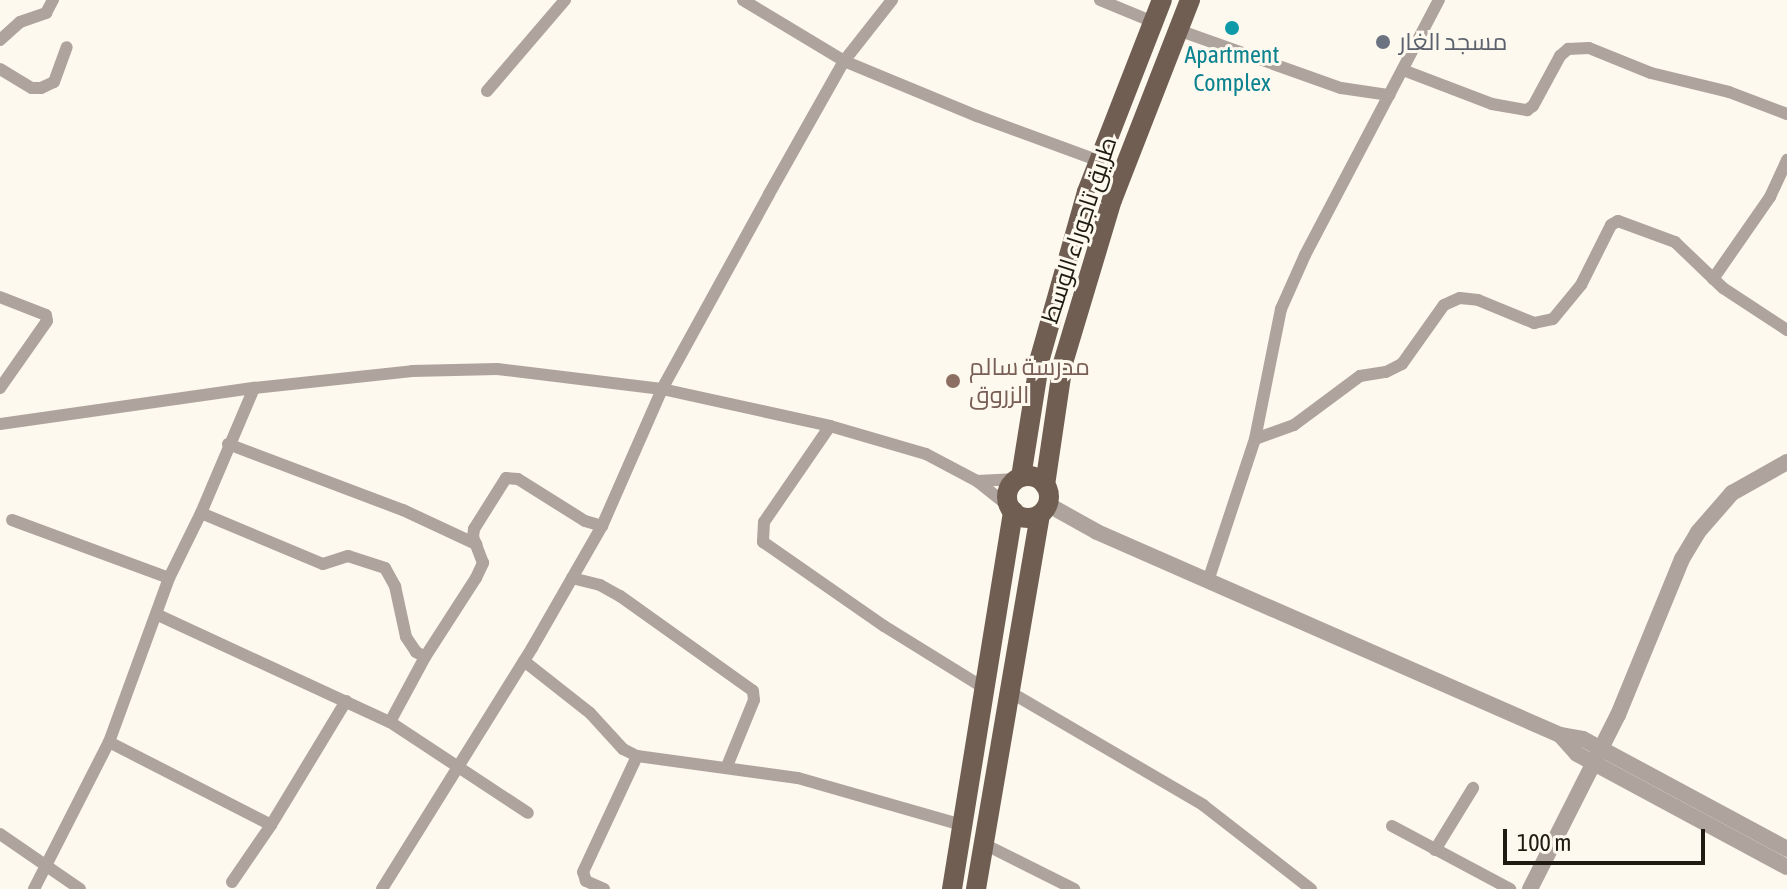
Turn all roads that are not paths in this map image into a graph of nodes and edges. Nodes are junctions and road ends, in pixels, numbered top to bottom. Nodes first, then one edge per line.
1 (53, 0) edge
2 (565, 0) edge
3 (743, 0) edge
4 (892, 0) edge
5 (1100, 0) edge
6 (1162, 0) edge
7 (1190, 0) edge
8 (1439, 0) edge
9 (1153, 22) junction
10 (1178, 30) junction
11 (0, 40) edge
12 (67, 47) dead end
13 (844, 61) junction
14 (0, 69) edge
15 (1403, 70) junction
16 (487, 91) dead end
17 (1389, 95) junction
18 (1787, 114) edge
19 (1787, 160) edge
20 (1099, 161) junction
21 (1713, 279) junction
22 (0, 297) edge
23 (1787, 330) edge
24 (0, 388) edge
25 (254, 388) junction
26 (662, 389) junction
27 (0, 424) edge
28 (830, 426) junction
29 (1255, 439) junction
30 (228, 444) junction
31 (1787, 462) edge
32 (1019, 478) junction
33 (977, 481) junction
34 (1044, 501) junction
35 (1012, 510) junction
36 (201, 513) junction
37 (12, 520) dead end
38 (602, 526) junction
39 (476, 544) junction
40 (169, 578) junction
41 (572, 578) junction
42 (1208, 581) junction
43 (158, 615) junction
44 (425, 657) junction
45 (524, 661) junction
46 (984, 688) junction
47 (1010, 692) junction
48 (346, 701) junction
49 (390, 722) junction
50 (109, 742) junction
51 (1596, 754) junction
52 (637, 756) junction
53 (458, 765) junction
54 (727, 766) junction
55 (1473, 788) dead end
56 (528, 813) dead end
57 (271, 825) junction
58 (962, 825) junction
59 (1392, 826) dead end
60 (0, 834) edge
61 (984, 844) junction
62 (1787, 849) edge
63 (1435, 850) junction
64 (47, 867) junction
65 (1787, 867) edge
66 (232, 882) dead end
67 (34, 889) edge
68 (80, 889) edge
69 (382, 889) edge
70 (604, 889) edge
71 (952, 889) edge
72 (976, 889) edge
73 (1074, 889) edge
74 (1311, 889) edge
75 (1510, 889) edge
76 (1530, 889) edge

1 - 11 street
2 - 16 street
3 - 13 street
4 - 13 street
5 - 9 street
6 - 9 main road
7 - 10 main road, طريق تاجوراء الوسط
8 - 15 street
9 - 20 main road
10 - 17 street
10 - 34 main road, طريق تاجوراء الوسط
12 - 14 street
13 - 20 street
13 - 26 street
15 - 17 street
15 - 18 street
17 - 29 street
19 - 21 street
20 - 32 main road
21 - 23 street
21 - 29 street
22 - 24 street
25 - 26 street
25 - 27 street
25 - 30 street
26 - 28 street
26 - 38 street
28 - 33 street
28 - 46 street
29 - 42 street
30 - 36 street
30 - 39 street
31 - 51 street
32 - 33 street
32 - 34 main road
32 - 35 main road
33 - 35 street
34 - 35 main road
34 - 42 street
34 - 47 main road, طريق تاجوراء الوسط
35 - 46 main road
36 - 40 street
36 - 44 street
37 - 40 street
38 - 39 street
38 - 41 street
39 - 44 street
40 - 43 street
41 - 45 street
41 - 54 street
42 - 51 street
43 - 48 street
43 - 50 street
44 - 49 street
45 - 52 street
45 - 53 street
46 - 58 main road
47 - 61 main road, طريق تاجوراء الوسط
47 - 74 street
48 - 49 street
48 - 57 street
49 - 53 street
50 - 57 street
50 - 64 street
51 - 62 street
51 - 65 street
51 - 76 street
52 - 54 street
52 - 70 street
53 - 56 street
53 - 69 street
54 - 58 street
55 - 63 street
57 - 66 street
58 - 71 main road
59 - 63 street
60 - 64 street
61 - 72 main road, طريق تاجوراء الوسط
61 - 73 street
63 - 75 street
64 - 67 street
64 - 68 street

